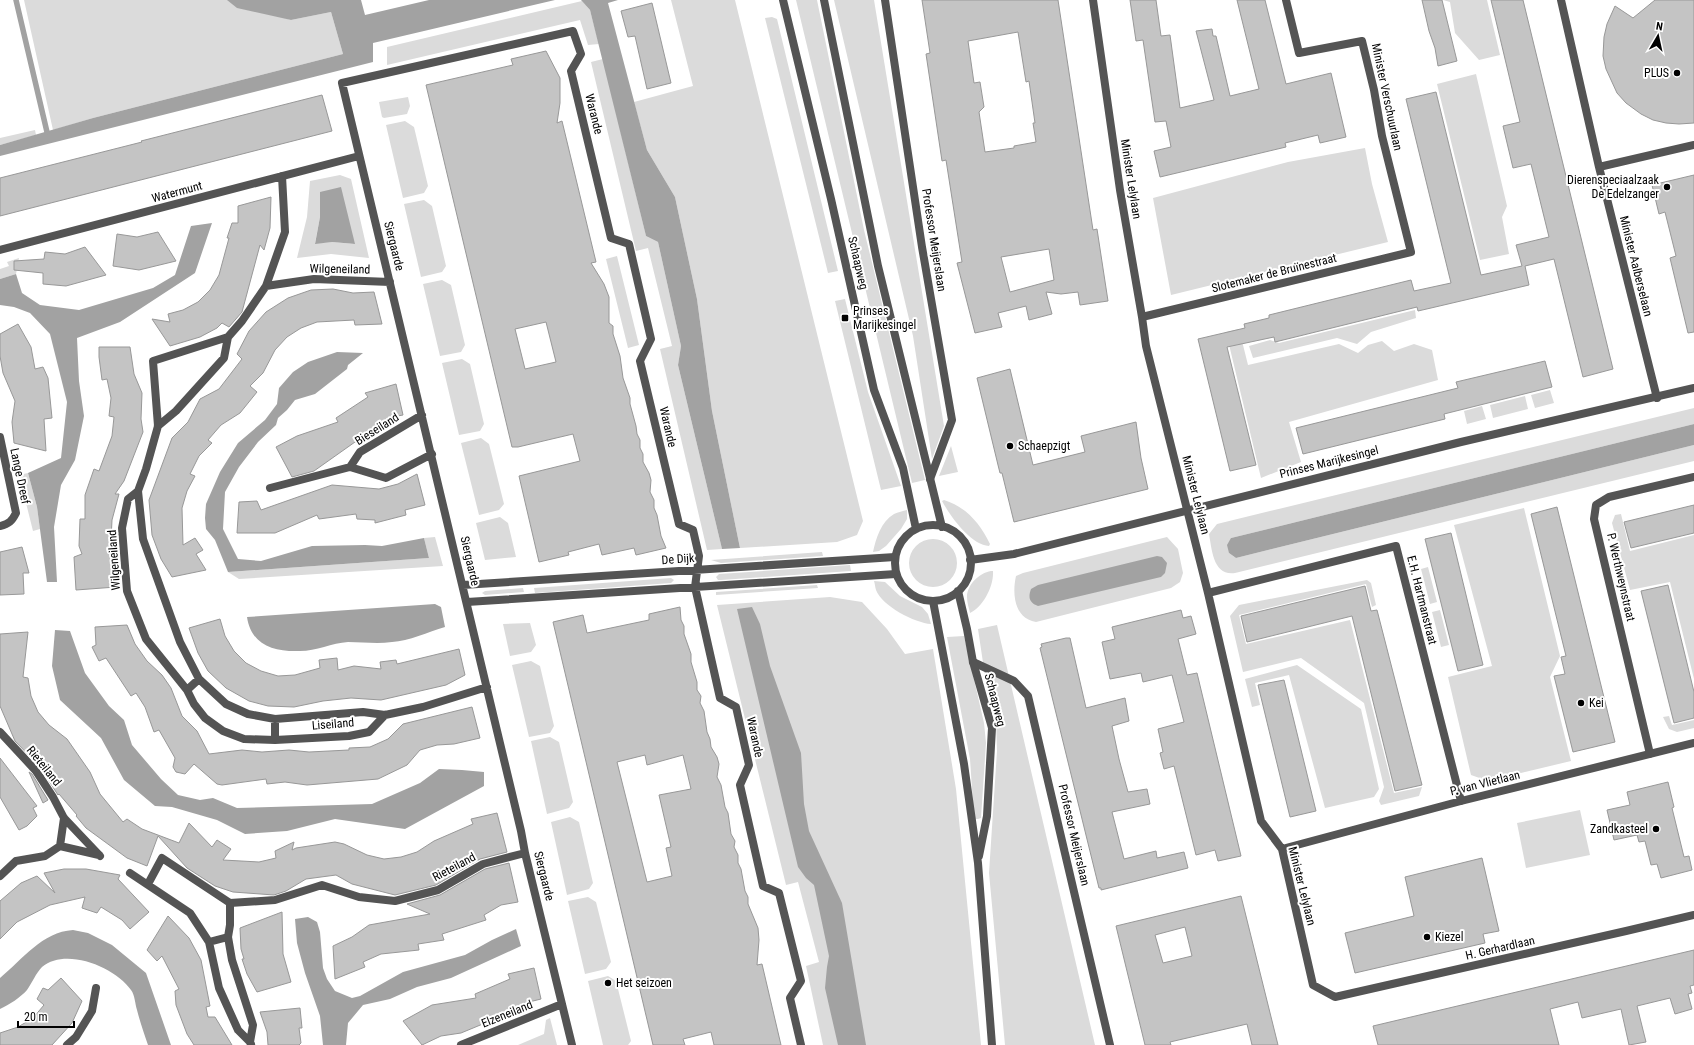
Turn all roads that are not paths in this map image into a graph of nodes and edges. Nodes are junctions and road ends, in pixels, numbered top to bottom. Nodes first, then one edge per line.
1 (783, 0) edge
2 (824, 0) edge
3 (885, 0) edge
4 (1093, 0) edge
5 (1286, 0) edge
6 (1561, 0) edge
7 (342, 82) joint
8 (1694, 145) edge
9 (359, 156) junction
10 (1599, 167) junction
11 (282, 176) junction
12 (0, 250) edge
13 (1411, 252) joint
14 (390, 282) junction
15 (266, 286) junction
16 (1142, 317) junction
17 (228, 337) junction
18 (1694, 388) edge
19 (1657, 398) junction
20 (422, 415) junction
21 (158, 426) junction
22 (0, 437) edge
23 (432, 454) junction
24 (350, 467) junction
25 (1694, 477) edge
26 (930, 479) junction
27 (270, 488) dead end
28 (138, 491) junction
29 (1187, 510) junction
30 (0, 526) edge
31 (942, 527) junction
32 (916, 529) junction
33 (895, 557) junction
34 (970, 560) junction
35 (696, 570) junction
36 (896, 574) junction
37 (463, 585) junction
38 (695, 587) junction
39 (958, 592) junction
40 (1208, 593) junction
41 (933, 601) junction
42 (467, 602) junction
43 (166, 603) joint
44 (133, 607) joint
45 (973, 662) junction
46 (199, 679) junction
47 (487, 687) junction
48 (187, 690) junction
49 (385, 716) junction
50 (275, 719) junction
51 (0, 732) edge
52 (275, 740) junction
53 (1694, 743) edge
54 (1650, 754) junction
55 (1461, 801) junction
56 (64, 818) junction
57 (60, 846) junction
58 (1282, 849) junction
59 (525, 853) junction
60 (978, 863) junction
61 (130, 873) dead end
62 (0, 876) edge
63 (148, 884) junction
64 (230, 903) junction
65 (1694, 915) edge
66 (228, 937) junction
67 (209, 942) junction
68 (1313, 984) joint
69 (96, 988) dead end
70 (562, 1004) junction
71 (78, 1041) edge
72 (250, 1043) edge
73 (67, 1045) edge
74 (462, 1045) edge
75 (572, 1045) edge
76 (801, 1045) edge
77 (992, 1045) edge
78 (1110, 1045) edge

1 - 32 street, Schaapweg
2 - 26 street, Schaapweg
3 - 26 street, Professor Meijerslaan
4 - 16 street, Minister Lelylaan
5 - 13 street, Minister Verschuurlaan
6 - 10 street, Minister Aalberselaan
7 - 9 street, Siergaarde
7 - 35 street, Warande
8 - 10 street
9 - 11 street, Watermunt
9 - 14 street, Siergaarde
10 - 19 street, Minister Aalberselaan
11 - 12 street, Watermunt
11 - 15 street
13 - 16 street, Slotemaker de Bruïnestraat
14 - 15 street, Wilgeneiland
14 - 20 street, Siergaarde
15 - 17 street
16 - 29 street, Minister Lelylaan
17 - 21 street
17 - 21 street, Wilgeneiland
18 - 19 street, Prinses Marijkesingel
19 - 29 street, Prinses Marijkesingel
20 - 23 street, Siergaarde
20 - 24 street, Bieseiland
21 - 28 street, Wilgeneiland
22 - 30 street, Lange Dreef
23 - 24 street
23 - 37 street, Siergaarde
24 - 27 street
25 - 54 street, P. Werthweynstraat
26 - 31 street, Schaapweg
28 - 43 street, Wilgeneiland
28 - 44 street, Wilgeneiland
29 - 34 street, Prinses Marijkesingel
29 - 40 street, Minister Lelylaan
31 - 32 street
31 - 34 street
32 - 33 street
33 - 35 street, De Dijk
33 - 36 street
34 - 39 street
35 - 37 street, De Dijk
35 - 38 street, Warande
36 - 38 street
36 - 41 street
37 - 42 street, Siergaarde
38 - 42 street
38 - 76 street, Warande
39 - 41 street
39 - 45 street, Schaapweg
40 - 55 street, E.H. Hartmanstraat
40 - 58 street, Minister Lelylaan
41 - 60 street, Schaapweg
42 - 47 street, Siergaarde
43 - 46 street, Liseiland
44 - 48 street, Liseiland
45 - 60 street, Schaapweg
45 - 78 street, Professor Meijerslaan
46 - 48 street
46 - 50 street, Liseiland
47 - 49 street, Liseiland
47 - 59 street, Siergaarde
48 - 52 street, Liseiland
49 - 50 street, Liseiland
49 - 52 street, Liseiland
50 - 52 street
51 - 56 street, Rieteiland
53 - 54 street, P. van Vlietlaan
54 - 55 street, P. van Vlietlaan
55 - 58 street, P. van Vlietlaan
56 - 57 street
56 - 57 street, Rieteiland
57 - 62 street
58 - 68 street, Minister Lelylaan
59 - 64 street, Rieteiland
59 - 70 street, Siergaarde
60 - 77 street, Schaapweg
61 - 63 street
63 - 64 street
63 - 67 street
64 - 66 street
65 - 68 street, H. Gerhardlaan
66 - 67 street
66 - 72 street
67 - 72 street
69 - 71 street
70 - 74 street, Elzeneiland
70 - 75 street, Siergaarde
71 - 73 street

